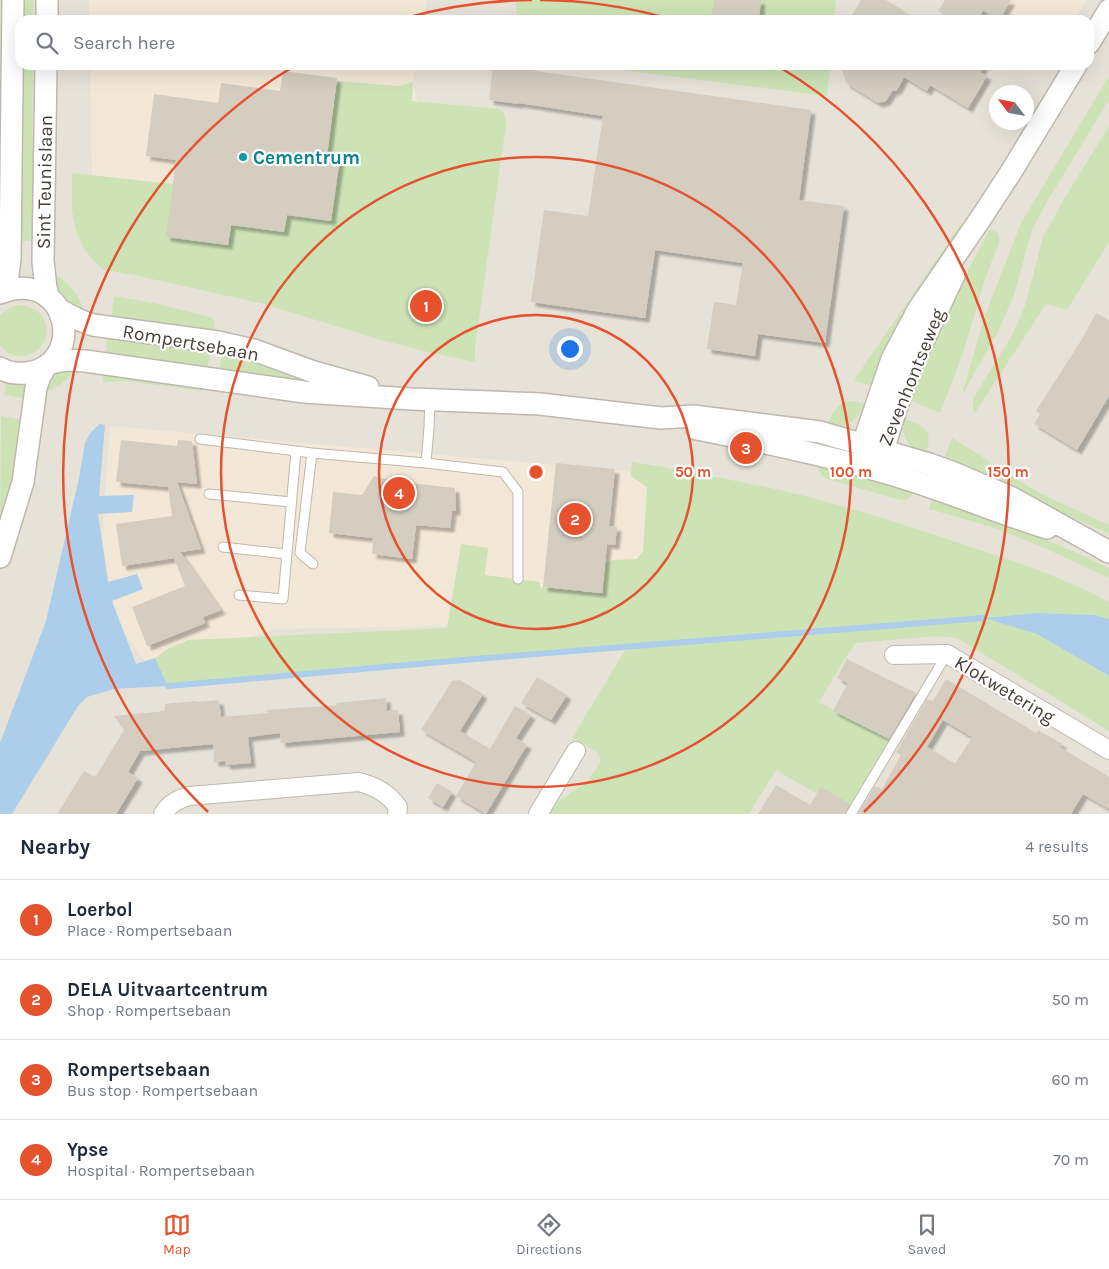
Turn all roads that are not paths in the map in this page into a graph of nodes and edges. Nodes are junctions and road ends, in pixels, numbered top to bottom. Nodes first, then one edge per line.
1 (13, 0) edge
2 (48, 0) edge
3 (1109, 10) edge
4 (47, 15) edge
5 (1094, 35) edge
6 (46, 70) edge
7 (1073, 70) edge
8 (0, 293) edge
9 (54, 303) junction
10 (48, 365) junction
11 (0, 368) edge
12 (421, 399) junction
13 (661, 418) junction
14 (200, 439) dead end
15 (873, 447) junction
16 (296, 451) junction
17 (312, 453) junction
18 (426, 462) junction
19 (869, 468) junction
20 (209, 494) dead end
21 (291, 502) junction
22 (223, 547) dead end
23 (1101, 548) edge
24 (286, 554) junction
25 (0, 557) edge
26 (313, 564) dead end
27 (518, 579) dead end
28 (239, 595) dead end
29 (947, 654) junction
30 (894, 656) dead end
31 (1109, 750) edge
32 (576, 751) dead end
33 (163, 814) edge
34 (397, 814) edge
35 (538, 814) edge
36 (851, 814) edge

1 - 8 street, Sint Teunislaan
2 - 4 street
3 - 5 street
6 - 9 street, Sint Teunislaan
7 - 15 street, Zevenhontseweg
8 - 9 street, Rompertsebaan
9 - 10 street, Sint Teunislaan
9 - 12 street, Rompertsebaan
10 - 11 street, Rompertsebaan
10 - 12 street, Rompertsebaan
10 - 25 street
12 - 13 street, Rompertsebaan
12 - 18 lane
13 - 15 street, Rompertsebaan
13 - 19 street, Rompertsebaan
14 - 16 lane
15 - 19 street, Zevenhontseweg
15 - 23 street, Rompertsebaan
16 - 17 lane
16 - 21 lane
17 - 18 lane
17 - 26 lane
18 - 27 lane
19 - 23 street, Rompertsebaan
20 - 21 lane
21 - 24 lane
22 - 24 lane
24 - 28 lane
29 - 30 street, Klokwetering
29 - 31 street, Klokwetering
29 - 36 lane
32 - 35 street
33 - 34 street

